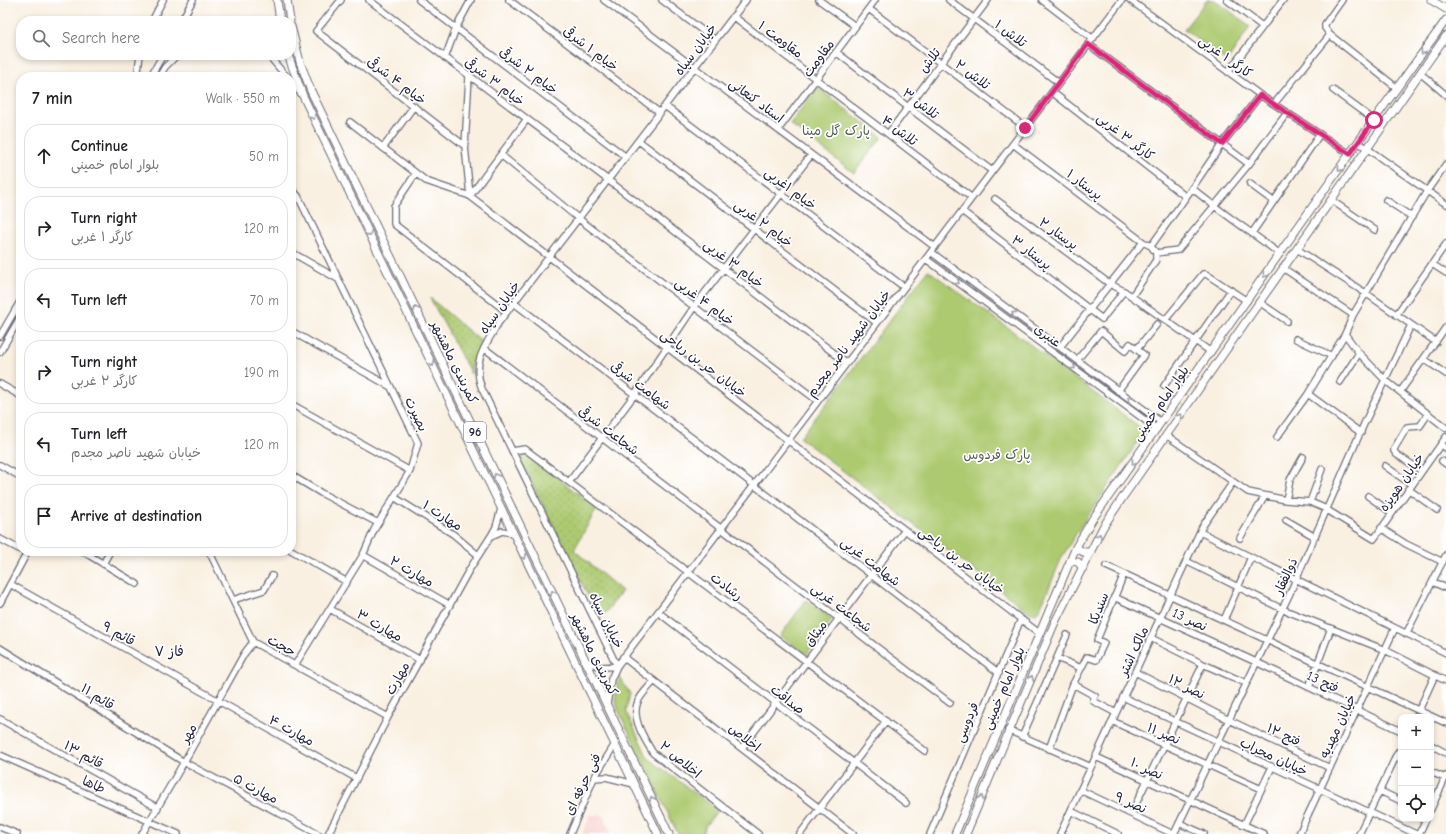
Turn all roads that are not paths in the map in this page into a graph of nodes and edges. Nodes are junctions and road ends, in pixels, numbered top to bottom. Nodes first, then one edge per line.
1 (163, 0) edge
2 (193, 0) edge
3 (277, 0) edge
4 (287, 0) edge
5 (341, 0) edge
6 (369, 0) edge
7 (419, 0) edge
8 (471, 0) edge
9 (509, 0) edge
10 (604, 0) edge
11 (662, 0) edge
12 (746, 0) edge
13 (819, 0) edge
14 (875, 0) edge
15 (949, 0) edge
16 (988, 0) edge
17 (1042, 0) edge
18 (1122, 0) edge
19 (1130, 0) edge
20 (1227, 0) edge
21 (1282, 0) edge
22 (1342, 0) edge
23 (1430, 0) edge
24 (869, 9) junction
25 (1446, 9) edge
26 (155, 16) edge
27 (184, 16) edge
28 (279, 16) edge
29 (289, 16) edge
30 (733, 16) junction
31 (974, 19) junction
32 (1446, 20) edge
33 (855, 26) junction
34 (1262, 26) junction
35 (456, 28) junction
36 (1330, 35) junction
37 (1446, 36) edge
38 (1093, 39) junction
39 (715, 40) junction
40 (1088, 44) junction
41 (296, 46) edge
42 (836, 52) junction
43 (445, 58) junction
44 (139, 60) edge
45 (159, 60) edge
46 (172, 60) edge
47 (272, 60) edge
48 (290, 60) edge
49 (941, 63) junction
50 (695, 68) junction
51 (139, 72) edge
52 (153, 72) edge
53 (162, 72) edge
54 (283, 72) edge
55 (294, 72) edge
56 (1228, 72) junction
57 (1420, 73) junction
58 (469, 76) junction
59 (296, 78) edge
60 (816, 79) junction
61 (1059, 83) junction
62 (296, 88) edge
63 (1397, 88) junction
64 (1333, 90) dead end
65 (1052, 92) junction
66 (1260, 95) junction
67 (1446, 95) edge
68 (302, 96) junction
69 (1274, 104) junction
70 (414, 106) junction
71 (666, 106) junction
72 (908, 107) junction
73 (660, 113) junction
74 (1287, 113) junction
75 (527, 119) junction
76 (1374, 120) junction
77 (350, 122) dead end
78 (1025, 128) junction
79 (778, 130) junction
80 (888, 134) junction
81 (1320, 134) junction
82 (639, 141) junction
83 (1358, 142) junction
84 (1013, 144) junction
85 (1222, 144) junction
86 (466, 146) junction
87 (383, 148) junction
88 (1367, 149) junction
89 (501, 154) junction
90 (1350, 154) junction
91 (811, 155) junction
92 (626, 157) junction
93 (1249, 164) junction
94 (1446, 164) edge
95 (992, 171) junction
96 (416, 174) junction
97 (608, 180) junction
98 (1250, 184) dead end
99 (1192, 188) junction
100 (1427, 192) junction
101 (296, 194) edge
102 (781, 194) junction
103 (470, 196) junction
104 (1186, 197) junction
105 (972, 198) junction
106 (995, 200) dead end
107 (1331, 200) junction
108 (1386, 200) dead end
109 (1273, 201) junction
110 (1446, 204) edge
111 (1214, 207) junction
112 (962, 211) junction
113 (1412, 217) junction
114 (579, 219) junction
115 (754, 229) junction
116 (1375, 230) dead end
117 (1252, 233) junction
118 (1143, 242) junction
119 (1446, 244) edge
120 (1151, 246) junction
121 (933, 249) junction
122 (1297, 249) junction
123 (1156, 254) junction
124 (1280, 254) junction
125 (296, 255) edge
126 (549, 257) junction
127 (926, 259) junction
128 (1432, 264) junction
129 (1284, 268) junction
130 (724, 269) junction
131 (1446, 274) edge
132 (338, 279) junction
133 (1110, 284) junction
134 (904, 287) junction
135 (1231, 290) junction
136 (1124, 291) junction
137 (1367, 294) junction
138 (1132, 296) junction
139 (1247, 301) junction
140 (1260, 302) junction
141 (514, 303) junction
142 (694, 307) junction
143 (16, 309) edge
144 (1089, 310) junction
145 (507, 312) junction
146 (1353, 315) junction
147 (1396, 315) junction
148 (1166, 319) junction
149 (1287, 321) dead end
150 (877, 323) junction
151 (1157, 324) dead end
152 (16, 325) edge
153 (1411, 325) junction
154 (1446, 327) edge
155 (296, 333) edge
156 (1345, 334) junction
157 (0, 336) edge
158 (1296, 338) dead end
159 (1196, 341) junction
160 (1436, 342) junction
161 (1060, 347) junction
162 (484, 348) junction
163 (667, 348) junction
164 (1137, 349) junction
165 (0, 352) edge
166 (1211, 352) junction
167 (1359, 353) junction
168 (1332, 356) junction
169 (1424, 359) junction
170 (1077, 360) junction
171 (847, 363) junction
172 (1446, 374) edge
173 (1385, 380) junction
174 (1340, 382) dead end
175 (0, 384) edge
176 (1164, 386) dead end
177 (392, 387) junction
178 (1118, 391) junction
179 (1400, 392) junction
180 (16, 393) edge
181 (635, 394) junction
182 (1308, 394) junction
183 (818, 400) junction
184 (296, 407) edge
185 (1428, 414) junction
186 (1161, 422) junction
187 (1446, 428) edge
188 (1157, 429) junction
189 (1361, 433) junction
190 (1166, 435) junction
191 (1277, 437) dead end
192 (1446, 437) edge
193 (602, 438) junction
194 (788, 440) junction
195 (1441, 445) junction
196 (1446, 448) edge
197 (512, 451) junction
198 (1303, 457) dead end
199 (0, 465) edge
200 (1385, 466) dead end
201 (1322, 469) dead end
202 (410, 471) junction
203 (1422, 471) junction
204 (16, 474) edge
205 (296, 478) edge
206 (570, 482) junction
207 (1234, 482) junction
208 (754, 484) junction
209 (1410, 487) junction
210 (1265, 496) junction
211 (1368, 496) dead end
212 (394, 497) junction
213 (1286, 500) junction
214 (1310, 502) junction
215 (502, 509) junction
216 (1327, 510) junction
217 (1438, 510) dead end
218 (1392, 513) junction
219 (1286, 520) dead end
220 (378, 523) junction
221 (1381, 528) junction
222 (721, 529) junction
223 (905, 530) junction
224 (1200, 532) junction
225 (513, 533) junction
226 (491, 536) junction
227 (1240, 538) dead end
228 (1315, 538) junction
229 (0, 539) edge
230 (1076, 547) junction
231 (16, 548) edge
232 (1091, 552) junction
233 (296, 553) edge
234 (363, 555) junction
235 (478, 555) junction
236 (22, 556) edge
237 (90, 556) edge
238 (107, 556) edge
239 (211, 556) edge
240 (1252, 557) junction
241 (1445, 558) edge
242 (1070, 561) junction
243 (1186, 561) junction
244 (103, 564) junction
245 (1106, 566) dead end
246 (1083, 568) junction
247 (689, 571) junction
248 (1124, 574) junction
249 (872, 575) junction
250 (272, 576) dead end
251 (1296, 579) junction
252 (347, 582) junction
253 (1433, 582) junction
254 (10, 584) junction
255 (137, 584) dead end
256 (1238, 587) junction
257 (1446, 588) edge
258 (1171, 595) junction
259 (1114, 597) junction
260 (233, 600) junction
261 (0, 603) edge
262 (450, 605) junction
263 (330, 609) junction
264 (1282, 609) junction
265 (658, 612) junction
266 (1160, 618) junction
267 (839, 619) junction
268 (1022, 619) junction
269 (1224, 620) junction
270 (1331, 628) junction
271 (1395, 628) junction
272 (1039, 633) junction
273 (1406, 634) junction
274 (1067, 635) dead end
275 (1151, 638) junction
276 (1267, 640) junction
277 (253, 642) junction
278 (0, 648) edge
279 (1385, 650) junction
280 (1446, 653) edge
281 (623, 657) junction
282 (1057, 658) junction
283 (420, 660) junction
284 (586, 661) junction
285 (807, 661) junction
286 (1256, 662) junction
287 (1203, 664) junction
288 (1317, 664) junction
289 (295, 665) junction
290 (617, 666) junction
291 (1081, 668) junction
292 (1135, 672) junction
293 (999, 673) junction
294 (1434, 675) junction
295 (654, 681) junction
296 (1446, 681) edge
297 (1246, 683) junction
298 (1073, 684) junction
299 (1308, 686) junction
300 (1367, 687) junction
301 (1123, 697) junction
302 (1186, 698) junction
303 (218, 702) junction
304 (776, 703) junction
305 (950, 703) dead end
306 (607, 706) junction
307 (1357, 709) junction
308 (1419, 710) junction
309 (1116, 713) junction
310 (388, 717) junction
311 (0, 719) edge
312 (1229, 720) junction
313 (886, 721) junction
314 (1112, 721) junction
315 (1174, 721) junction
316 (1446, 723) edge
317 (1008, 730) junction
318 (1398, 730) edge
319 (1022, 737) junction
320 (1218, 742) junction
321 (615, 744) junction
322 (1163, 744) junction
323 (1434, 747) edge
324 (742, 748) junction
325 (1049, 749) junction
326 (925, 751) dead end
327 (1446, 753) edge
328 (0, 755) edge
329 (1096, 756) junction
330 (1398, 756) edge
331 (184, 762) junction
332 (854, 763) junction
333 (1207, 764) junction
334 (1091, 767) junction
335 (1272, 767) junction
336 (1330, 768) junction
337 (1434, 773) edge
338 (1446, 777) edge
339 (356, 778) junction
340 (594, 778) junction
341 (1146, 780) junction
342 (634, 784) junction
343 (1261, 789) junction
344 (1320, 789) junction
345 (1080, 790) junction
346 (1380, 790) junction
347 (1398, 799) edge
348 (1190, 800) junction
349 (906, 803) dead end
350 (1434, 803) edge
351 (158, 808) junction
352 (820, 809) junction
353 (1071, 811) junction
354 (1369, 812) junction
355 (1131, 814) junction
356 (150, 821) junction
357 (1425, 822) edge
358 (1179, 823) junction
359 (1244, 825) junction
360 (0, 827) edge
361 (17, 834) edge
362 (142, 834) edge
363 (178, 834) edge
364 (318, 834) edge
365 (328, 834) edge
366 (570, 834) edge
367 (658, 834) edge
368 (668, 834) edge
369 (758, 834) edge
370 (800, 834) edge
371 (853, 834) edge
372 (930, 834) edge
373 (955, 834) edge
374 (966, 834) edge
375 (1060, 834) edge
376 (1118, 834) edge
377 (1173, 834) edge
378 (1204, 834) edge
379 (1264, 834) edge
380 (1299, 834) edge
381 (1359, 834) edge
382 (1416, 834) edge
383 (1419, 834) edge

1 - 26 street
2 - 27 street
3 - 28 main road
4 - 29 main road
5 - 70 street, خیام ۴ شرقی
6 - 43 street, خیام ۳ شرقی
7 - 35 street, خیام ۲ شرقی
8 - 35 street
9 - 73 street, خیام ۱ شرقی
10 - 50 street, استاد کنعانی
11 - 39 street
12 - 30 street, خیابان سپاه
13 - 33 street
14 - 24 street, مقاومت
15 - 31 street, تلاش ۱
16 - 31 street, تلاش
17 - 38 street
18 - 38 street, خیابان شهید ناصر مجدم
19 - 56 street, کارگر ۱ غربی
20 - 34 street
21 - 34 street
22 - 36 street
23 - 25 main road
24 - 33 street, مقاومت
24 - 49 street, تلاش ۲
30 - 39 street, خیابان سپاه
30 - 60 street, مقاومت ۱
31 - 49 street, تلاش
31 - 61 street, تلاش ۱
32 -> 63 main road, بلوار امام خمینی
33 - 42 street, مقاومت
34 - 56 street
35 - 43 street
35 - 92 street, خیام ۲ شرقی
36 - 63 street
36 - 69 street
37 - 57 main road, بلوار امام خمینی
38 - 40 street, خیابان شهید ناصر مجدم
39 - 50 street, خیابان سپاه
40 - 61 street, خیابان شهید ناصر مجدم
40 - 85 street
284 -> 41 main road, کمربندی ماهشهر / 96
42 - 60 street, مقاومت
42 - 72 street, تلاش ۳
43 - 58 street, خیام ۳ شرقی
44 - 51 street
45 - 52 street
46 - 53 street
47 - 54 street
48 - 55 main road, کمربندی ماهشهر / 96
49 - 72 street, تلاش
49 - 78 street, تلاش ۲
50 - 71 street, خیابان سپاه
50 - 79 street, استاد کنعانی
56 - 66 street, کارگر ۱ غربی
57 - 67 street
57 - 88 main road, بلوار امام خمینی
58 - 75 street, خیام ۳ شرقی
58 - 86 street
59 - 68 main road, کمربندی ماهشهر / 96
60 - 79 street, مقاومت
60 - 80 street, تلاش ۴
61 - 65 street, خیابان شهید ناصر مجدم
62 - 68 street
63 - 76 main road, بلوار امام خمینی
64 - 76 street
65 - 78 street, خیابان شهید ناصر مجدم
65 - 104 street, کارگر ۳ غربی
66 - 69 street, کارگر ۱ غربی
66 - 85 street
68 -> 215 main road, کمربندی ماهشهر / 96
69 - 74 street, کارگر ۱ غربی
70 - 86 street, خیام ۴ شرقی
70 - 87 street
71 - 73 street, خیابان سپاه
71 - 102 street, خیام ۱غربی
72 - 80 street, تلاش
72 - 95 street, تلاش ۳
73 - 82 street, خیابان سپاه
74 - 81 street, کارگر ۱ غربی
74 - 93 street
75 - 89 street
75 - 97 street, خیام ۳ شرقی
76 - 83 main road, بلوار امام خمینی
77 - 87 street, خیابان حر بن ریاحی
78 - 84 street, خیابان شهید ناصر مجدم
79 - 91 street, استاد کنعانی
80 - 105 street, تلاش ۴
81 - 90 street, کارگر ۱ غربی
81 - 109 street
82 - 92 street, خیابان سپاه
82 - 115 street, خیام ۲ غربی
83 - 88 street
83 - 90 main road, بلوار امام خمینی
84 - 95 street, خیابان شهید ناصر مجدم
84 - 118 street, پرستار ۱
85 - 93 street
85 - 99 street
86 - 103 street
87 - 96 street, خیابان حر بن ریاحی
88 - 100 street
88 - 107 main road, بلوار امام خمینی
89 - 103 street
89 - 114 street
90 -> 124 main road, بلوار امام خمینی
91 - 102 street
91 - 121 street, استاد کنعانی
92 - 97 street, خیابان سپاه
93 - 111 street
94 - 100 street
95 - 105 street, خیابان شهید ناصر مجدم
96 - 103 street, خیابان حر بن ریاحی
96 - 145 street
97 - 114 street, خیابان سپاه
97 - 130 street, خیام ۳ غربی
98 - 109 street
99 - 104 street
99 - 111 street
100 - 110 street
100 - 113 street
101 - 132 street, بصیرت
102 - 115 street
102 - 134 street, خیام ۱غربی
103 - 126 street, خیابان حر بن ریاحی
104 - 120 street
105 - 112 street, خیابان شهید ناصر مجدم
106 - 133 street, پرستار ۲
107 - 116 street
107 - 122 main road, بلوار امام خمینی
108 - 113 street
109 - 117 street
111 - 117 street
111 - 123 street
112 - 121 street, خیابان شهید ناصر مجدم
112 - 144 street, پرستار ۳
113 - 137 street
114 - 126 street, خیابان سپاه
114 - 142 street, خیام ۴ غربی
115 - 130 street
115 - 150 street, خیام ۲ غربی
117 - 124 street
118 - 120 street, پرستار ۱
118 - 133 street
119 - 128 street
120 - 123 street
121 - 127 street, خیابان شهید ناصر مجدم
161 -> 121 street, عنبری
122 - 129 main road, بلوار امام خمینی
122 - 137 street
123 - 138 street
124 -> 139 main road, بلوار امام خمینی
125 - 132 street
126 - 141 street, خیابان سپاه
126 - 163 street, خیابان حر بن ریاحی
127 - 134 street, خیابان شهید ناصر مجدم
127 -> 188 street, عنبری
128 - 131 street
128 - 147 street
129 - 140 main road, بلوار امام خمینی
129 - 146 street
130 - 142 street
130 - 171 street, خیام ۳ غربی
132 - 177 street, بصیرت
133 - 136 street, پرستار ۲
133 - 144 street
134 - 150 street, خیابان شهید ناصر مجدم
135 - 139 street
135 - 148 street
135 - 159 street
136 - 138 street, پرستار ۲
136 - 144 street, پرستار ۳
137 - 146 street
137 - 147 street
138 - 148 street, پرستار ۲
139 - 166 main road, بلوار امام خمینی
140 - 149 street
190 -> 140 main road, بلوار امام خمینی
141 - 145 street, خیابان سپاه
141 - 181 street, شهامت شرقی
142 - 163 street
142 - 183 street, خیام ۴ غربی
143 - 157 street
144 - 161 street
145 - 162 street, خیابان سپاه
146 - 156 street
147 - 153 street
148 - 159 street, پرستار ۲
150 - 171 street, خیابان شهید ناصر مجدم
151 - 164 street
152 - 165 street
153 - 160 street
153 - 173 street, ذوالفقار
154 - 160 street
155 - 177 street
156 - 167 street
156 - 168 street
158 - 168 street
159 - 166 street, پرستار ۲
159 - 176 street
160 - 169 street
161 - 170 street, عنبری
162 - 193 street, شجاعت شرقی
162 - 197 street, خیابان سپاه
163 - 181 street
163 - 194 street, خیابان حر بن ریاحی
164 - 170 street
164 - 178 street
166 - 186 main road, بلوار امام خمینی
167 - 173 street
167 - 174 street
168 - 182 street
169 - 172 street
169 - 179 street
170 - 178 street, عنبری
171 - 183 street, خیابان شهید ناصر مجدم
173 - 179 street
173 - 189 street, ذوالفقار
175 - 180 street
177 - 202 street, بصیرت
186 -> 178 street, عنبری
179 - 185 street
181 - 193 street
181 - 208 street, شهامت شرقی
182 - 189 street
182 - 191 street
183 - 194 street, خیابان شهید ناصر مجدم
184 - 202 street
185 - 187 street
185 - 203 street
186 - 188 main road, بلوار امام خمینی
188 -> 230 main road, بلوار امام خمینی
189 - 216 street, ذوالفقار
190 - 207 street
232 -> 190 main road, بلوار امام خمینی
192 - 195 street, خیابان هویزه
193 - 206 street
193 - 222 street, شجاعت شرقی
194 - 208 street, خیابان شهید ناصر مجدم
194 - 223 street, خیابان حر بن ریاحی
195 - 196 street
195 - 203 street, خیابان هویزه
197 - 206 street, رشادت
197 - 290 street, خیابان سپاه
198 - 213 street
199 - 204 street
200 - 209 street
201 - 214 street
202 - 212 street, بصیرت
203 - 209 street, خیابان هویزه
205 - 220 street
206 - 247 street, رشادت
207 - 210 street
207 - 224 street, مالک اشتر
208 - 222 street, خیابان شهید ناصر مجدم
208 - 249 street, شهامت غربی
209 - 217 street
209 - 218 street, خیابان هویزه
210 - 213 street
210 - 227 street
211 - 218 street
212 - 220 street, بصیرت
212 - 235 street, مهارت ۱
213 - 214 street
214 - 216 street
215 - 225 main road, کمربندی ماهشهر / 96
215 - 226 street, مهارت
216 - 221 street, خیابان هویزه
216 - 228 street, ذوالفقار
218 - 221 street, خیابان هویزه
219 - 228 street
220 - 234 street, بصیرت
221 - 241 street
222 - 247 street, خیابان شهید ناصر مجدم
222 - 267 street, شجاعت غربی
223 - 249 street, میثاق
223 - 268 street, خیابان حر بن ریاحی
224 - 240 street
224 - 243 street, مالک اشتر
225 - 226 street
225 -> 321 main road, کمربندی ماهشهر / 96
226 - 235 street, مهارت
228 - 251 street, ذوالفقار
229 - 231 street
230 - 232 main road
230 - 242 main road, بلوار امام خمینی
232 - 246 main road, بلوار امام خمینی
233 - 252 street
234 - 252 street, بصیرت
234 - 262 street, مهارت ۲
235 - 262 street, مهارت
236 - 254 street
237 - 244 street
238 - 244 street
239 - 260 street, حجت
240 - 251 street
240 - 256 street
241 - 253 street
242 - 246 main road
242 - 272 main road, بلوار امام خمینی
243 - 256 street
243 - 258 street, مالک اشتر
244 - 255 street
245 - 248 street
317 -> 246 main road, بلوار امام خمینی
247 - 265 street, خیابان شهید ناصر مجدم
247 - 285 street, رشادت
248 - 258 street
248 - 259 street, سندیکا
249 - 267 street, میثاق
249 - 293 street, شهامت غربی
250 - 260 street
251 - 264 street, ذوالفقار
251 - 271 street
252 - 263 street, بصیرت
253 - 257 street
253 - 273 street
254 - 261 street
254 - 303 street, قائم ۹
256 - 264 street
256 - 269 street
258 - 266 street, مالک اشتر
258 - 269 street
259 - 266 street, نصر 13
259 - 291 street, سندیکا
260 - 277 street, حجت
262 - 283 street, مهارت
263 - 283 street, مهارت ۳
263 - 289 street, بصیرت
264 - 270 street
264 - 276 street, ذوالفقار
265 - 281 street, خیابان شهید ناصر مجدم
265 - 304 street, صداقت
266 - 275 street, مالک اشتر
266 - 286 street, نصر 13
267 - 285 street, میثاق
267 - 305 street, شجاعت غربی
268 - 272 street, خیابان حر بن ریاحی
268 - 293 street, فردوسی
269 - 276 street
270 - 279 street
270 - 288 street
271 - 273 street
271 - 279 street, خیابان مهدیه
272 - 373 main road, بلوار امام خمینی
273 - 280 street
274 - 282 street
275 - 287 street
275 - 292 street, مالک اشتر
276 - 286 street, ذوالفقار
276 - 288 street
277 - 289 street, حجت
277 - 303 street, مهر
278 - 331 street, قائم ۱۱
279 - 294 street
279 - 300 street, خیابان مهدیه
281 - 290 street, خیابان شهید ناصر مجدم
281 - 295 street, اخلاص
282 - 291 street
282 - 319 street
283 - 310 street, مهارت
284 - 290 street
284 - 306 main road, کمربندی ماهشهر / 96
285 - 304 street, میثاق
285 - 313 street, رشادت
286 - 297 street, ذوالفقار
286 - 299 street, فتح 13
287 - 297 street
287 - 302 street
288 - 299 street
288 - 300 street
289 - 310 street, حجت
290 - 306 street, خیابان شهید ناصر مجدم
291 - 298 street
292 - 301 street, مالک اشتر
292 - 302 street, نصر ۱۲
293 - 372 street, فردوسی
294 - 296 street
294 - 308 street
295 - 324 street, اخلاص
295 - 369 street, اخلاص ۲
297 - 312 street, ذوالفقار
298 - 309 street
298 - 325 street
299 - 307 street, فتح 13
300 - 307 street, خیابان مهدیه
300 - 308 street
301 - 309 street, مالک اشتر
301 - 315 street, خیابان محراب
302 - 312 street, نصر ۱۲
302 - 315 street
303 - 331 street, مهر
303 - 339 street, مهارت ۴
304 - 324 street, میثاق
304 - 332 street, صداقت
368 -> 306 main road, کمربندی ماهشهر / 96
307 - 318 street, فتح 13
307 - 336 street, خیابان مهدیه
308 - 316 street
309 - 314 street, مالک اشتر
310 - 339 street, مهارت
311 - 351 street, قائم ۱۳
312 - 320 street, ذوالفقار
312 - 336 street, فتح ۱۲
313 - 326 street, رشادت
313 - 332 street
314 - 322 street, نصر ۱۱
314 - 329 street, مالک اشتر
315 - 320 street, خیابان محراب
315 - 322 street
317 - 319 street
374 -> 317 main road, بلوار امام خمینی
319 - 325 street
320 - 333 street, ذوالفقار
320 - 335 street, خیابان محراب
321 - 340 street, فنی حرفه ای
321 - 342 main road, کمربندی ماهشهر / 96
322 - 333 street, نصر ۱۱
322 - 341 street
323 - 327 street
324 - 352 street, اخلاص
325 - 334 street
328 - 356 street, طاها
329 - 334 street, مالک اشتر
329 - 341 street, نصر ۱۰
330 - 346 street
331 - 351 street, مهر
331 - 364 street, مهارت ۵
332 - 349 street, صداقت
332 - 352 street
333 - 343 street, نصر ۱۱
333 - 348 street, ذوالفقار
334 - 345 street, مالک اشتر
335 - 343 street
335 - 344 street, خیابان محراب
336 - 344 street, خیابان مهدیه
337 - 338 street
338 - 350 street
339 - 365 street, مهارت
340 - 342 street
340 - 366 street, فنی حرفه ای
341 - 348 street, نصر ۱۰
341 - 355 street
342 - 367 main road, کمربندی ماهشهر / 96
343 - 359 street
344 - 354 street, خیابان محراب
344 - 380 street, خیابان مهدیه
345 - 353 street, مالک اشتر
345 - 355 street, نصر ۹
346 - 347 street
346 - 354 street
348 - 358 street, ذوالفقار
348 - 359 street, نصر ۱۰
351 - 356 street, مهر
352 - 370 street
352 - 371 street, اخلاص
353 - 375 street, مالک اشتر
353 - 376 street
354 - 381 street
354 - 382 street, خیابان محراب
355 - 377 street, نصر ۹
356 - 362 street, مهر
356 - 363 street, طاها
357 - 383 street
358 - 377 street, ذوالفقار
358 - 378 street
359 - 379 street, نصر ۱۰
360 - 361 street

